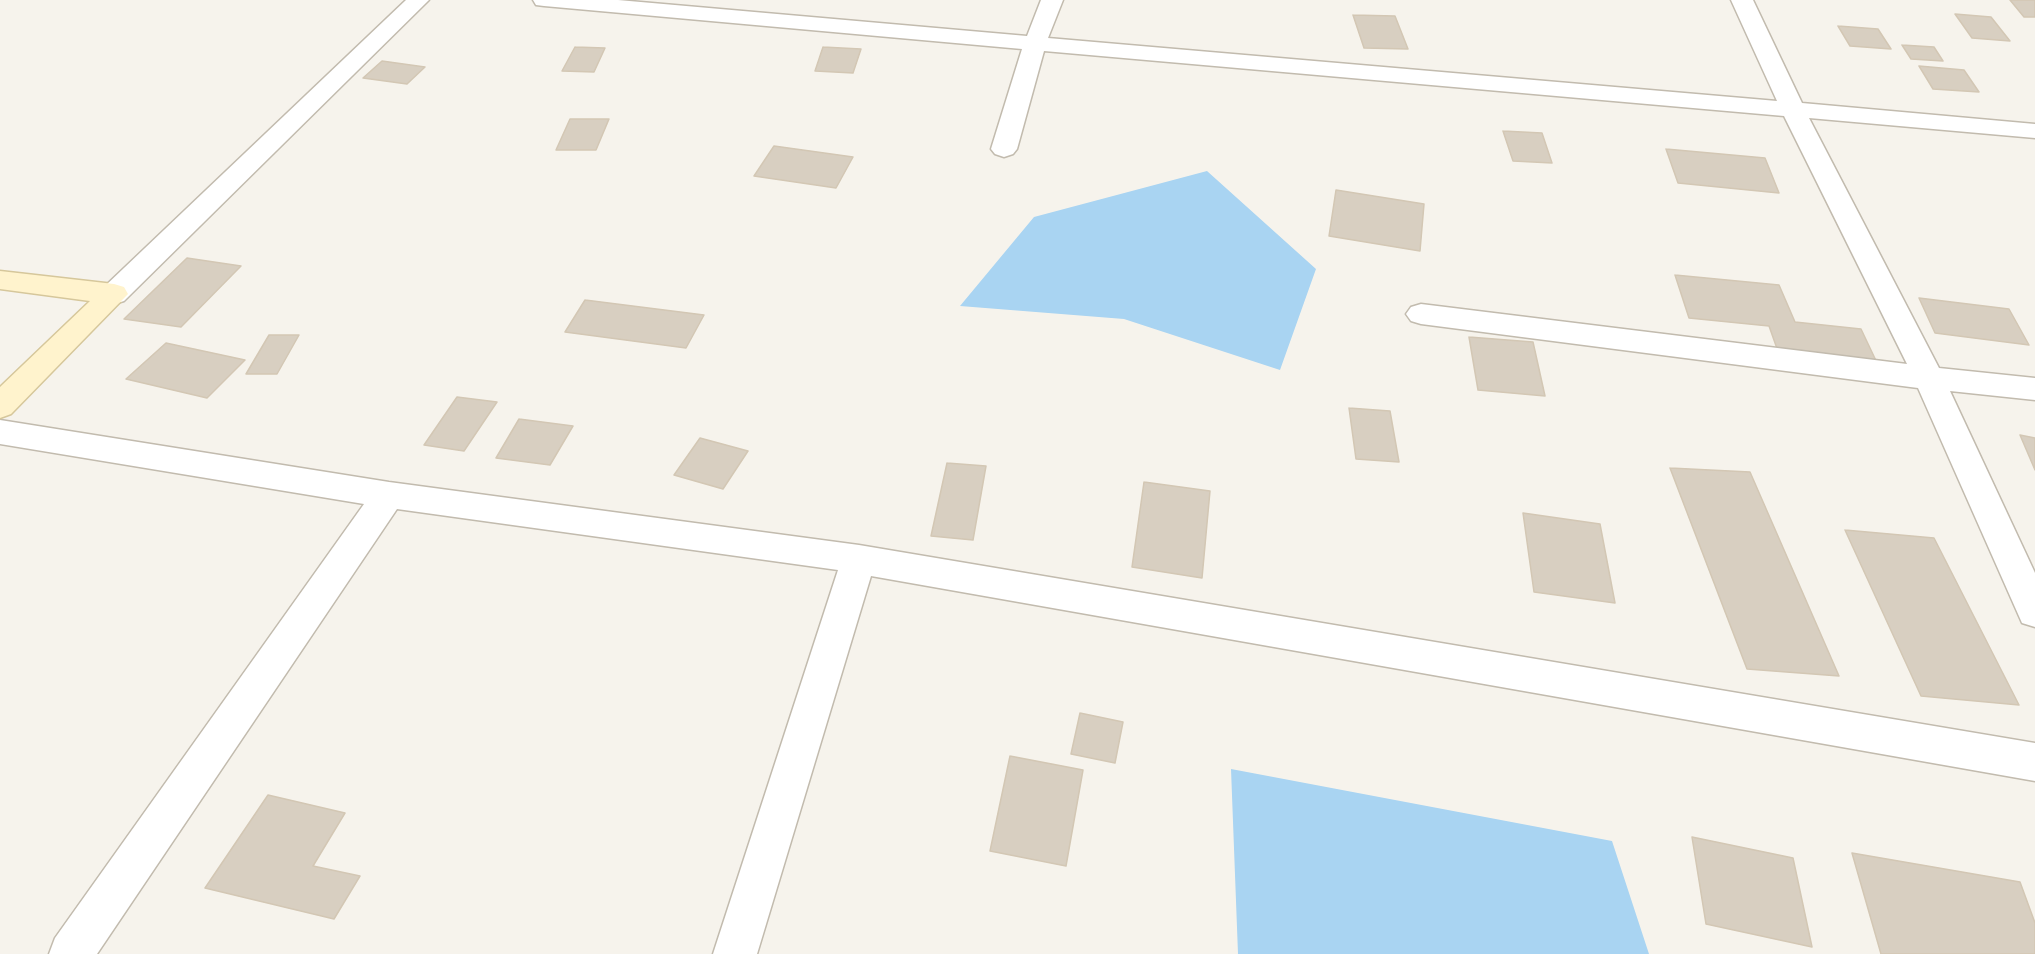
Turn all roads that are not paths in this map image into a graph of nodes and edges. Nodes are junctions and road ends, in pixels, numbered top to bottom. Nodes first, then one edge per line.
1 (418, 0) edge
2 (544, 0) edge
3 (1052, 0) edge
4 (1742, 0) edge
5 (1035, 43) junction
6 (1793, 110) junction
7 (2035, 131) edge
8 (1004, 149) dead end
9 (0, 280) edge
10 (114, 294) junction
11 (1421, 314) dead end
12 (1929, 378) junction
13 (2035, 389) edge
14 (0, 406) edge
15 (0, 432) edge
16 (389, 495) junction
17 (859, 559) junction
18 (2035, 612) edge
19 (2035, 762) edge
20 (70, 954) edge
21 (735, 954) edge

1 - 10 street
2 - 5 street
3 - 5 street
4 - 6 street
5 - 6 street
5 - 8 street
6 - 7 street
6 - 12 street
9 - 10 street
10 - 14 street
11 - 12 street
12 - 13 street
12 - 18 street
15 - 16 street
16 - 17 street
16 - 20 street
17 - 19 street
17 - 21 street

